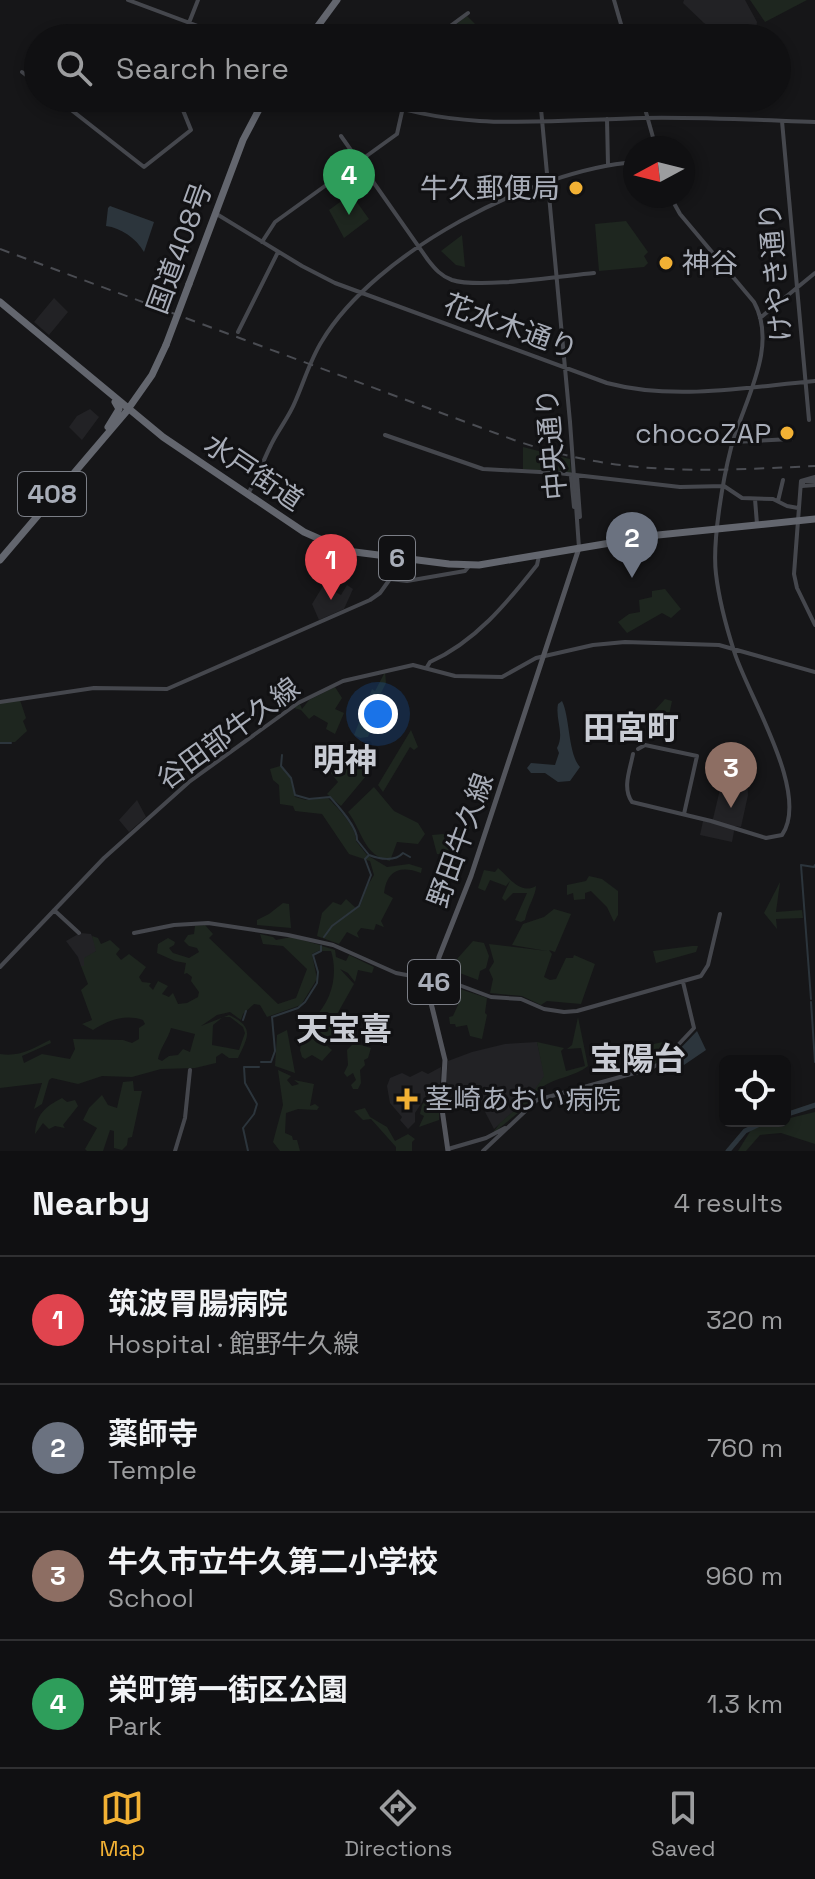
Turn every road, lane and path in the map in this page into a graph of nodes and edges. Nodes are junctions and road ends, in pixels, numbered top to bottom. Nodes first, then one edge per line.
1 (128, 0) edge
2 (198, 0) edge
3 (337, 0) edge
4 (614, 0) edge
5 (468, 13) dead end
6 (189, 22) junction
7 (194, 24) edge
8 (319, 24) edge
9 (453, 24) edge
10 (621, 24) edge
11 (74, 112) edge
12 (184, 112) edge
13 (258, 112) edge
14 (402, 112) edge
15 (414, 112) edge
16 (542, 112) edge
17 (646, 112) edge
18 (647, 118) junction
19 (607, 119) junction
20 (543, 120) junction
21 (782, 121) junction
22 (815, 122) edge
23 (341, 136) dead end
24 (652, 136) edge
25 (359, 162) junction
26 (623, 163) edge
27 (608, 165) junction
28 (548, 181) junction
29 (677, 208) edge
30 (215, 213) junction
31 (262, 242) junction
32 (420, 248) junction
33 (278, 252) junction
34 (594, 273) dead end
35 (815, 273) edge
36 (557, 276) junction
37 (797, 287) junction
38 (359, 292) junction
39 (0, 302) edge
40 (760, 318) junction
41 (238, 332) dead end
42 (565, 368) junction
43 (815, 381) edge
44 (805, 382) junction
45 (145, 386) junction
46 (751, 387) junction
47 (107, 391) junction
48 (127, 408) junction
49 (809, 420) dead end
50 (145, 423) junction
51 (109, 429) junction
52 (385, 435) dead end
53 (791, 439) dead end
54 (732, 443) junction
55 (574, 475) junction
56 (783, 480) dead end
57 (815, 481) edge
58 (724, 486) junction
59 (248, 494) junction
60 (755, 499) junction
61 (778, 501) junction
62 (798, 508) junction
63 (815, 519) edge
64 (797, 521) junction
65 (578, 524) junction
66 (757, 524) junction
67 (718, 528) junction
68 (579, 548) junction
69 (539, 556) junction
70 (0, 557) edge
71 (470, 565) junction
72 (815, 625) edge
73 (733, 648) junction
74 (544, 656) junction
75 (427, 667) junction
76 (815, 672) edge
77 (0, 702) edge
78 (638, 749) dead end
79 (633, 754) dead end
80 (684, 814) junction
81 (54, 910) junction
82 (720, 914) dead end
83 (79, 933) dead end
84 (134, 933) dead end
85 (0, 967) edge
86 (434, 981) junction
87 (683, 982) junction
88 (190, 1070) dead end
89 (507, 1128) junction
90 (448, 1150) edge
91 (175, 1151) edge
92 (483, 1151) edge

1 - 6 street
2 - 6 street
3 - 8 highway
4 - 10 street
5 - 9 street
6 - 7 street
11 - 12 street
13 - 30 highway, 国道408号 / 408
14 - 25 street
15 - 20 street
16 - 20 street, 中央通り
17 - 18 street
18 - 19 street
18 - 21 street
18 - 24 street
19 - 20 street
19 - 27 street
20 - 28 street, 中央通り
21 - 22 street
21 - 37 street, けやき通り
23 - 25 street
25 - 31 street
25 - 32 street
26 - 27 street
27 - 28 street
28 - 32 street
28 - 36 street, 中央通り
29 - 40 street
30 - 31 street, 花水木通り
30 - 45 highway, 国道408号 / 408, bridge
31 - 33 street, 花水木通り
32 - 36 street
32 - 38 street
33 - 38 street, 花水木通り
33 - 41 street
34 - 36 street
35 - 37 street
36 - 42 street, 中央通り
37 - 40 street
37 - 44 street, けやき通り
38 - 42 street, 花水木通り
38 - 59 street
39 - 47 highway, 水戸街道 / 6
40 - 46 street
42 - 46 street, 花水木通り
42 - 65 street, 中央通り, bridge
43 - 44 street, 花水木通り
44 - 46 street, 花水木通り
44 - 49 street, けやき通り
45 - 47 highway
45 - 48 highway, 国道408号 / 408
45 - 50 highway
46 - 54 street
47 - 48 highway, 水戸街道 / 6
47 - 51 highway
48 - 50 highway, 水戸街道 / 6
48 - 51 highway, 408
50 - 51 highway
50 - 59 highway, 水戸街道 / 6
51 - 70 highway, 408
52 - 55 street
53 - 54 street
54 - 58 street
55 - 58 street
55 - 65 street
56 - 61 street
57 - 62 street
58 - 60 street
58 - 67 street
59 - 71 highway, 水戸街道 / 6
60 - 61 street
60 - 66 street
61 - 62 street
62 - 64 street
63 - 64 highway, 水戸街道 / 6
64 - 66 highway, 水戸街道 / 6
64 - 72 street
65 - 68 street, 中央通り
66 - 67 highway, 水戸街道 / 6
67 - 68 highway, 水戸街道 / 6
67 - 73 street
68 - 69 highway, 水戸街道 / 6
68 - 74 main road, 野田牛久線 / 46
69 - 71 highway, 水戸街道 / 6
69 - 75 street
71 - 77 street
73 - 74 street, 谷田部牛久線
73 - 76 street, 谷田部牛久線
73 - 80 street
74 - 75 street, 谷田部牛久線
74 - 86 main road, 野田牛久線 / 46
75 - 81 street, 谷田部牛久線
78 - 80 street
79 - 80 street
81 - 83 street
81 - 85 street, 谷田部牛久線
82 - 87 street
84 - 86 street
86 - 87 street
86 - 90 main road, 野田牛久線 / 46
87 - 89 street
88 - 91 street
89 - 90 street
89 - 92 street

